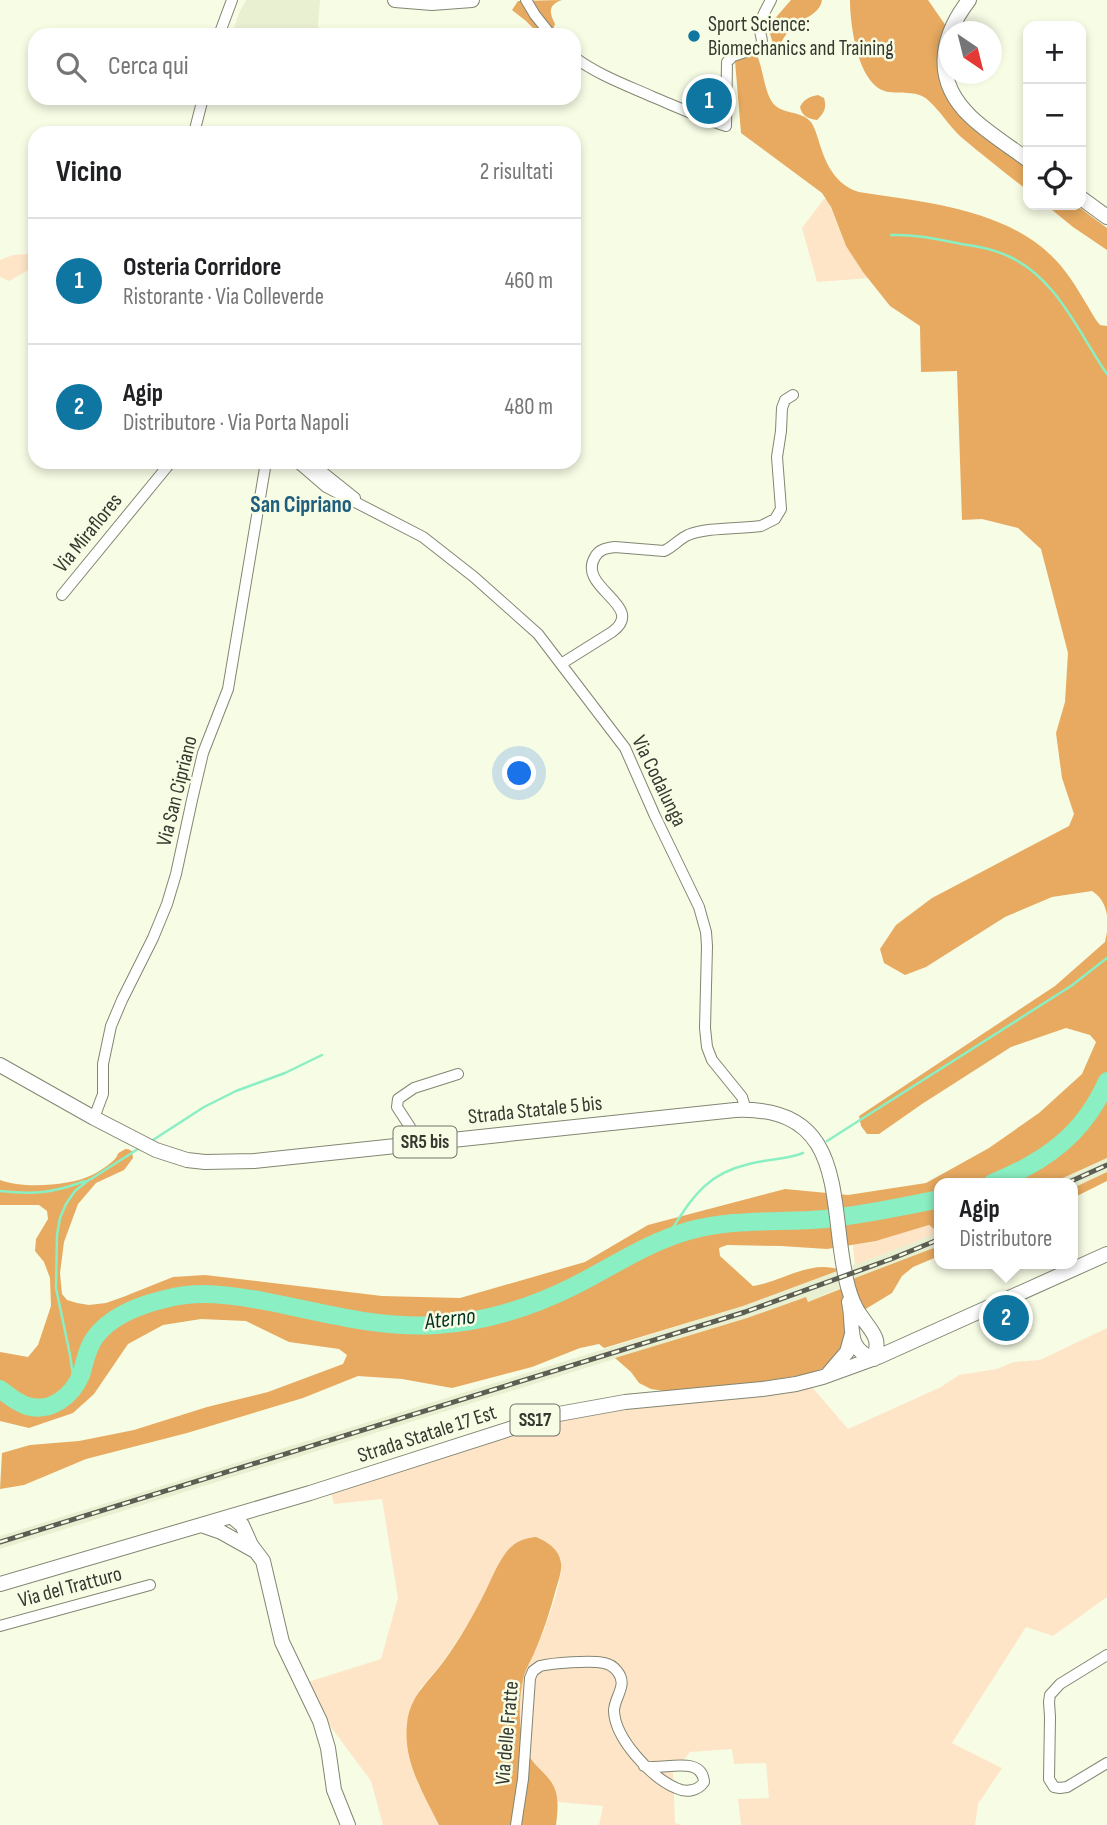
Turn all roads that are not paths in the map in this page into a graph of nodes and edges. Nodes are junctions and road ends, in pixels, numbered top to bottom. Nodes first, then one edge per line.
1 (395, 0) edge
2 (472, 0) edge
3 (526, 0) edge
4 (771, 0) edge
5 (969, 0) edge
6 (232, 1) edge
7 (222, 28) edge
8 (545, 28) edge
9 (581, 62) edge
10 (201, 105) edge
11 (196, 126) edge
12 (1023, 156) edge
13 (1086, 202) edge
14 (1107, 217) edge
15 (793, 395) dead end
16 (165, 469) edge
17 (265, 469) edge
18 (305, 469) edge
19 (319, 469) edge
20 (378, 514) junction
21 (62, 595) dead end
22 (561, 664) junction
23 (0, 1065) edge
24 (458, 1074) dead end
25 (746, 1110) junction
26 (94, 1118) junction
27 (414, 1143) junction
28 (839, 1242) junction
29 (1107, 1254) edge
30 (1078, 1267) edge
31 (1074, 1269) edge
32 (870, 1328) junction
33 (852, 1333) junction
34 (918, 1339) junction
35 (874, 1359) junction
36 (824, 1377) junction
37 (257, 1509) junction
38 (231, 1516) junction
39 (200, 1525) junction
40 (239, 1536) junction
41 (0, 1584) edge
42 (150, 1585) dead end
43 (0, 1626) edge
44 (1107, 1655) edge
45 (1107, 1763) edge
46 (644, 1766) junction
47 (348, 1825) edge
48 (516, 1825) edge

1 - 2 main road
3 - 8 street
4 - 9 street
5 - 12 main road
6 - 7 street
10 - 11 street
13 - 14 main road
15 - 22 street
16 - 21 street, Via Miraflores
17 - 26 street, Via San Cipriano
18 - 20 street, Via Codalunga
19 - 20 street, Via Codalunga
20 - 22 street, Via Codalunga
22 - 25 street, Via Codalunga
23 - 26 main road, Strada Statale 5 bis / SR5 bis
24 - 27 street
25 - 27 main road, Strada Statale 5 bis / SR5 bis
25 - 28 main road, Strada Statale 5 bis / SR5 bis
26 - 27 main road, Strada Statale 5 bis / SR5 bis
28 - 32 main road, Strada Statale 5 bis / SR5 bis
28 - 33 main road, Strada Statale 5 bis / SR5 bis
29 - 30 main road, SS17
31 - 34 main road, SS17
32 - 34 main road
32 - 35 main road, Strada Statale 5 bis / SR5 bis
33 - 35 main road
33 - 36 main road
34 - 35 main road, SS17
35 - 36 main road, Strada Statale 17 Est / SS17
36 - 37 main road, Strada Statale 17 Est / SS17
37 - 38 main road, Strada Statale 17 Est / SS17
37 - 40 main road
38 - 39 main road, Strada Statale 17 Est / SS17
38 - 40 main road
39 - 40 main road
39 - 41 main road, Strada Statale 17 Est / SS17
40 - 47 main road
42 - 43 street, Via del Tratturo
44 - 45 street
46 - 46 street, Via delle Fratte
46 - 48 street, Via delle Fratte

